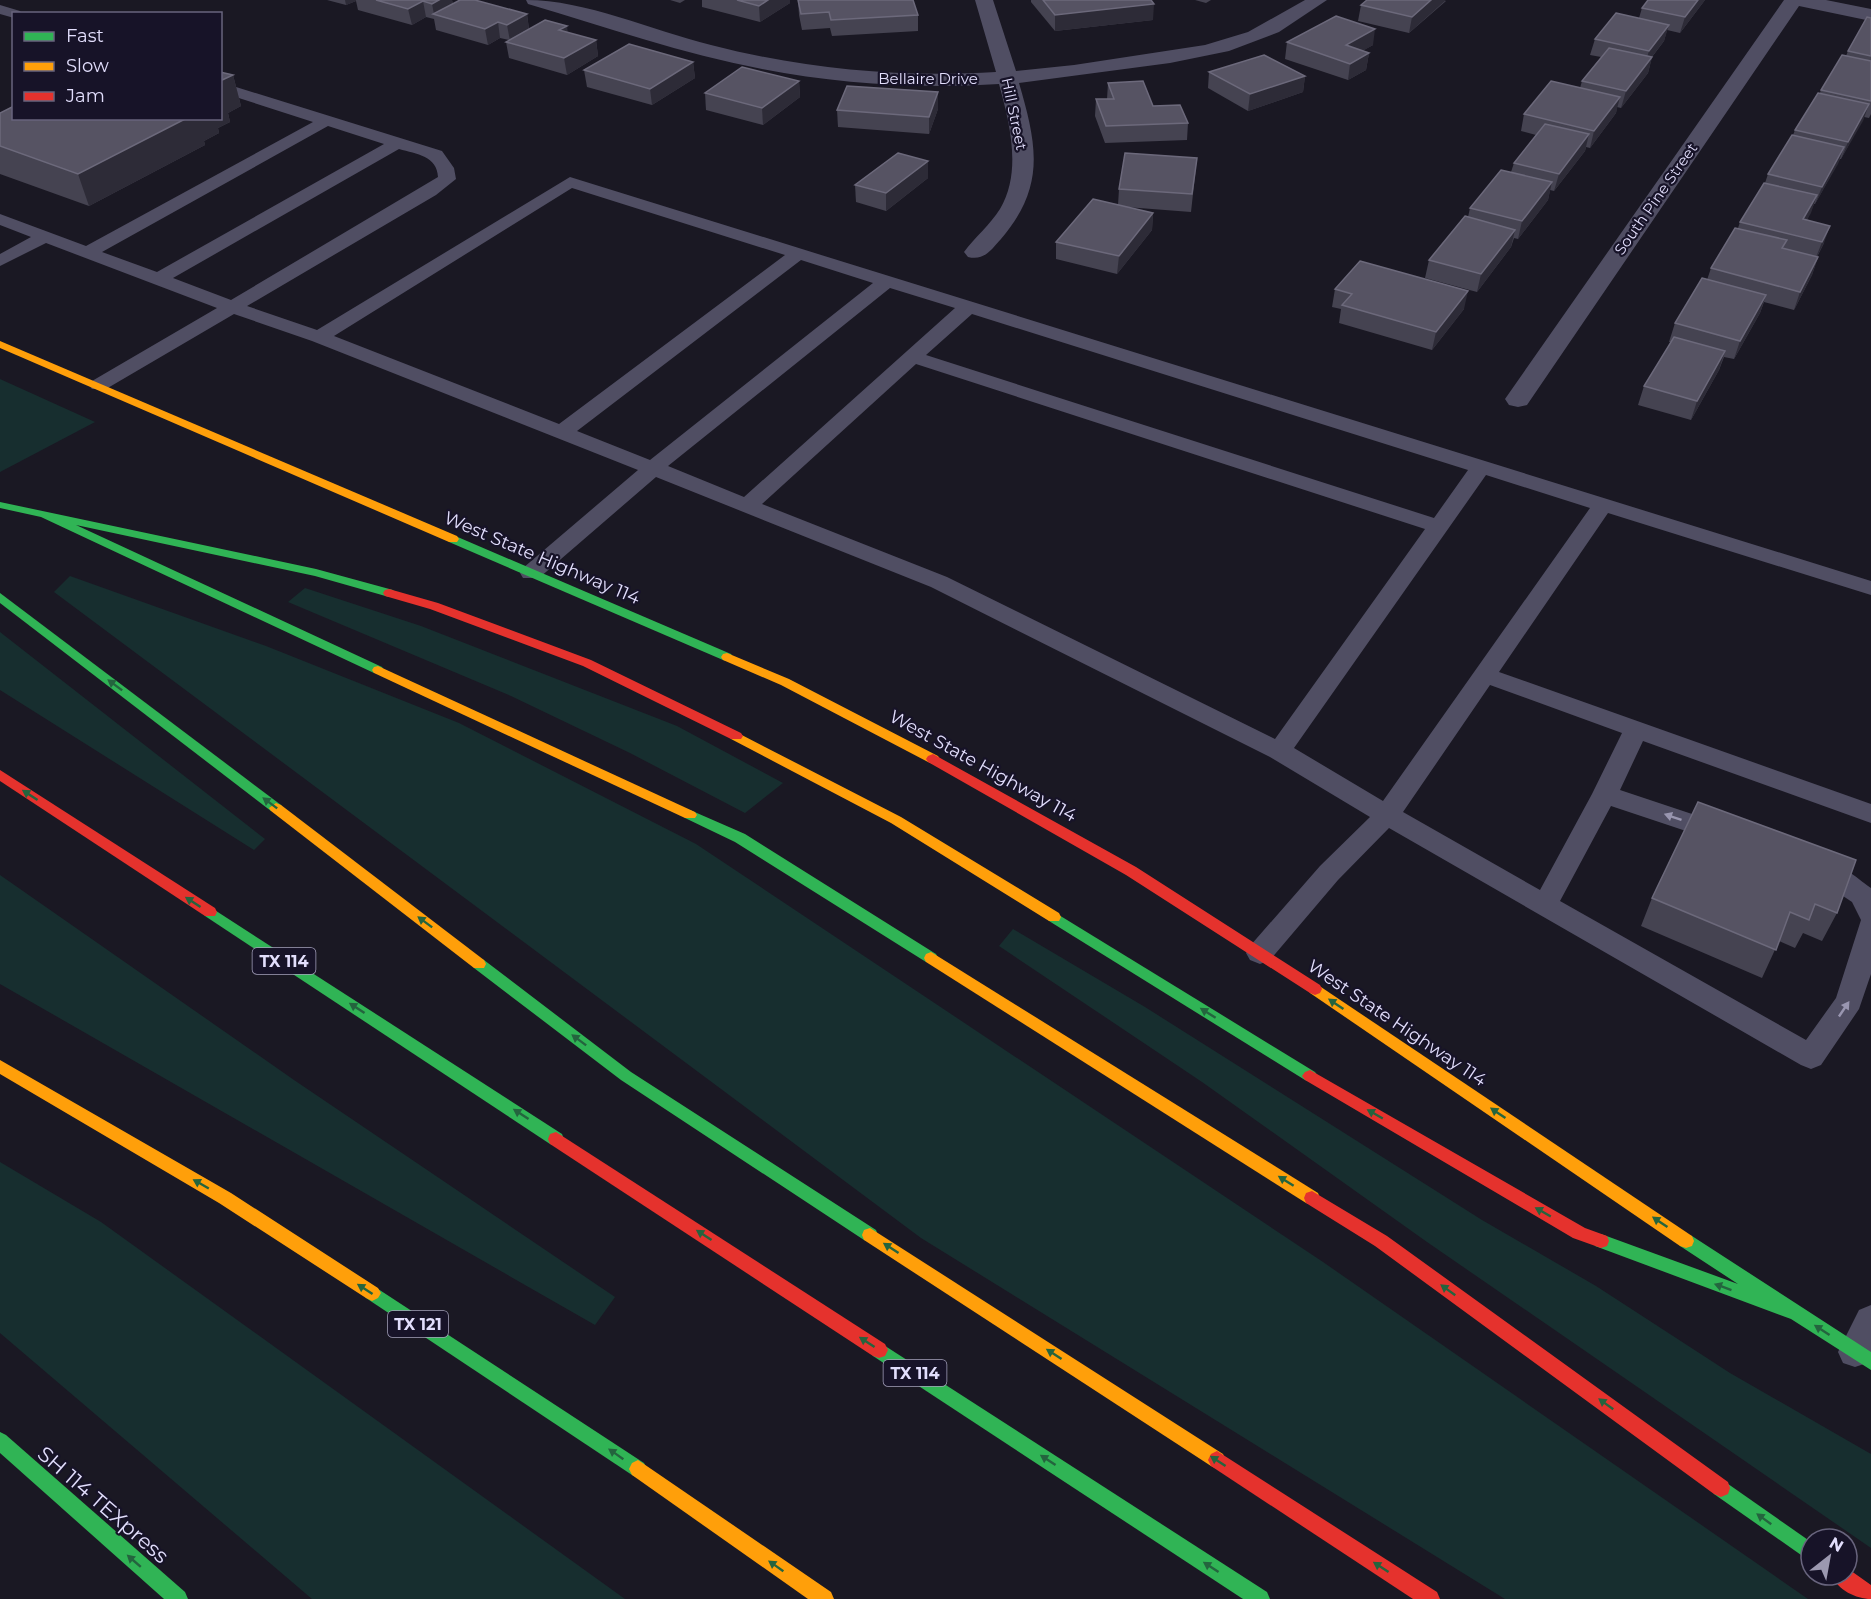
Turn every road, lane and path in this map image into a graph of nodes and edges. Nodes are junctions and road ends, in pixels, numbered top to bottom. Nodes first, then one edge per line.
1 (535, 0) edge
2 (984, 0) edge
3 (1318, 0) edge
4 (1796, 0) edge
5 (1871, 15) edge
6 (1006, 78) junction
7 (222, 88) edge
8 (326, 121) junction
9 (397, 143) junction
10 (0, 219) edge
11 (45, 236) junction
12 (88, 252) junction
13 (976, 252) dead end
14 (799, 253) junction
15 (0, 261) edge
16 (159, 279) junction
17 (887, 281) junction
18 (969, 306) junction
19 (232, 307) junction
20 (319, 337) junction
21 (0, 344) edge
22 (913, 357) junction
23 (99, 386) junction
24 (1518, 399) dead end
25 (562, 432) junction
26 (1481, 467) junction
27 (653, 468) junction
28 (0, 505) edge
29 (748, 505) junction
30 (1603, 505) junction
31 (39, 512) junction
32 (1437, 526) junction
33 (531, 573) junction
34 (1871, 588) edge
35 (0, 597) edge
36 (1485, 675) junction
37 (1636, 729) junction
38 (1279, 751) junction
39 (0, 776) edge
40 (1605, 794) junction
41 (1871, 814) edge
42 (1387, 815) junction
43 (1738, 839) edge
44 (1793, 858) edge
45 (1545, 906) junction
46 (1871, 913) edge
47 (1871, 927) edge
48 (1260, 953) junction
49 (0, 1066) edge
50 (1798, 1314) junction
51 (1871, 1320) edge
52 (1863, 1357) edge
53 (0, 1441) edge
54 (1799, 1544) edge
55 (1857, 1587) edge
56 (1871, 1597) edge
57 (178, 1599) edge
58 (824, 1599) edge
59 (1260, 1599) edge
60 (1430, 1599) edge

1 - 6 street, Bellaire Drive
2 - 6 street, Hill Street
3 - 6 street, Bellaire Drive
4 - 5 street
4 - 24 street, South Pine Street
6 - 13 street, Hill Street
7 - 8 lane
8 - 9 lane
8 - 12 lane
9 - 16 lane
9 - 19 lane
10 - 11 lane
11 - 12 lane
11 - 15 lane
12 - 16 lane
14 - 17 lane
14 - 20 lane
14 - 25 lane
16 - 19 lane
17 - 18 lane
17 - 27 lane
18 - 22 lane
18 - 26 lane
19 - 20 lane
19 - 23 lane
20 - 25 lane
21 - 23 main road, West State Highway 114
22 - 29 lane
22 - 32 lane
23 - 33 main road, West State Highway 114
25 - 27 lane
26 - 30 lane
26 - 32 lane
27 - 29 lane
27 - 33 lane
28 - 31 main road
29 - 38 lane
30 - 34 lane
30 - 36 lane
50 -> 31 main road
54 -> 31 main road
32 - 38 lane
33 - 48 main road, West State Highway 114
60 -> 35 main road
36 - 37 lane
36 - 42 lane
37 - 40 lane
37 - 41 lane
38 - 42 lane
59 -> 39 main road, TX 114
43 -> 40 lane
40 - 45 lane
42 - 45 lane
42 - 48 lane
44 - 46 lane
45 -> 47 lane
50 -> 48 main road, West State Highway 114
58 -> 49 main road, TX 121
52 -> 50 main road, West State Highway 114
51 - 52 lane
57 -> 53 main road, SH 114 TEXpress
55 - 56 main road

